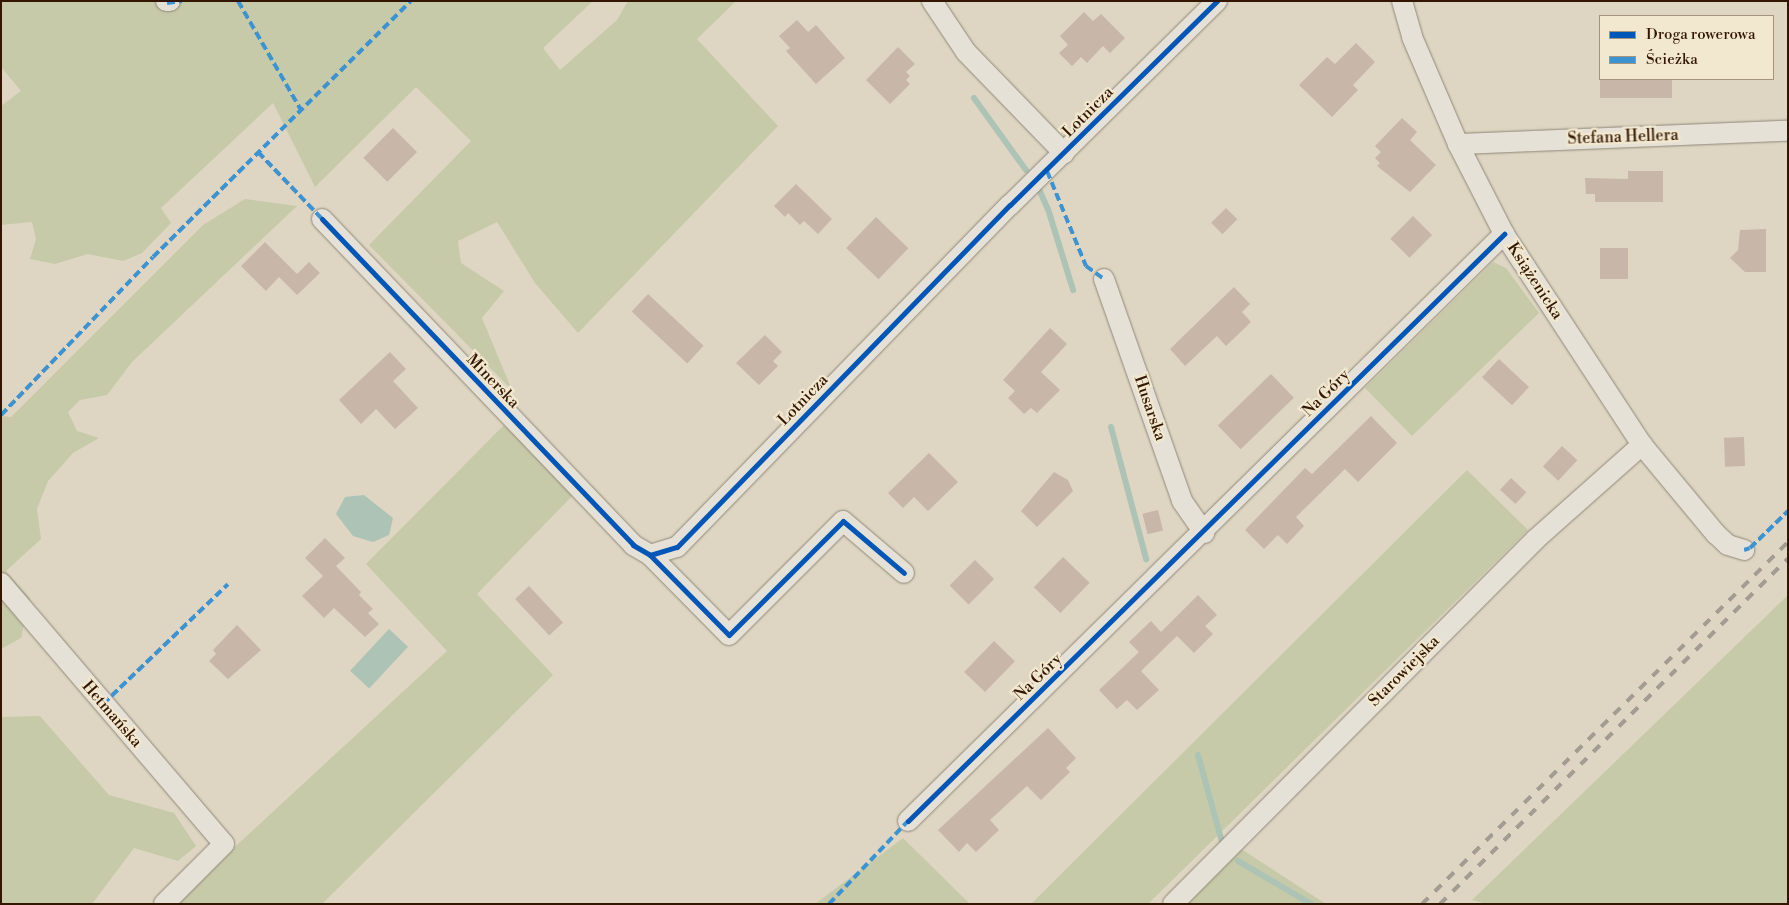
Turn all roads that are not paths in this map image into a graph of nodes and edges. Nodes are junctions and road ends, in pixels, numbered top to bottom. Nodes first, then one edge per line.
1 (166, 1) edge
2 (170, 1) edge
3 (932, 1) edge
4 (1218, 1) edge
5 (1402, 1) edge
6 (1788, 131) edge
7 (1458, 144) junction
8 (1064, 153) junction
9 (322, 219) dead end
10 (1504, 234) junction
11 (1104, 279) dead end
12 (1642, 445) junction
13 (1204, 532) junction
14 (1744, 550) dead end
15 (650, 555) junction
16 (904, 573) dead end
17 (1, 583) edge
18 (908, 821) dead end
19 (164, 904) edge
20 (1173, 904) edge

1 - 2 street
3 - 8 street
4 - 8 street, Lotnicza
5 - 7 street, Książenicka
6 - 7 street, Stefana Hellera
7 - 10 street, Książenicka
8 - 15 street, Lotnicza
9 - 15 street, Minerska
10 - 12 street, Książenicka
10 - 13 street, Na Góry
11 - 13 street, Husarska
12 - 14 street, Książenicka
12 - 20 street, Starowiejska
13 - 18 street, Na Góry
15 - 16 street
17 - 19 street, Hetmańska

